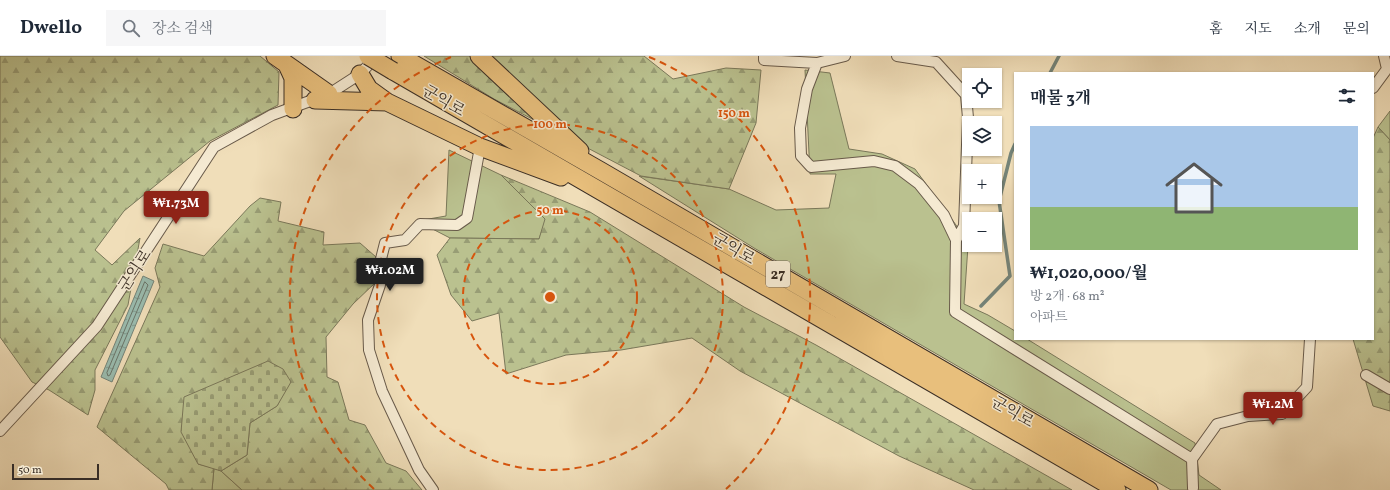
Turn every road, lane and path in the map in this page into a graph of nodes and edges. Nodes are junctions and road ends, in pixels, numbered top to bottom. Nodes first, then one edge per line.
1 (368, 56) edge
2 (377, 56) edge
3 (479, 56) edge
4 (764, 56) edge
5 (845, 56) edge
6 (897, 56) edge
7 (1384, 56) edge
8 (937, 59) edge
9 (281, 60) edge
10 (400, 62) edge
11 (817, 63) junction
12 (1389, 69) edge
13 (360, 74) junction
14 (1374, 87) edge
15 (322, 97) junction
16 (387, 102) junction
17 (293, 109) junction
18 (480, 147) junction
19 (601, 171) junction
20 (606, 194) junction
21 (956, 240) junction
22 (1310, 340) edge
23 (1366, 375) dead end
24 (1390, 389) edge
25 (0, 431) edge
26 (1192, 459) junction
27 (1194, 488) dead end
28 (433, 490) edge
29 (1117, 490) edge
30 (1149, 490) edge

1 - 10 highway, 군익로 / 27, bridge
2 - 13 street, 군익로
3 - 19 highway
4 - 11 street
5 - 11 street
6 - 8 street
7 - 12 street
8 - 21 street
9 - 15 highway
9 - 17 highway
10 - 19 highway, 군익로 / 27
10 - 20 highway, 군익로 / 27
11 - 21 street
12 - 14 street
13 - 15 street, 군익로
13 - 16 highway
15 - 16 highway
15 - 17 street, 군익로
16 - 18 highway
17 - 25 street, 군익로
18 - 20 highway
18 - 28 street
19 - 30 highway, 군익로 / 27
20 - 29 highway, 군익로 / 27
21 - 26 street
22 - 26 street
23 - 24 street
26 - 27 street

